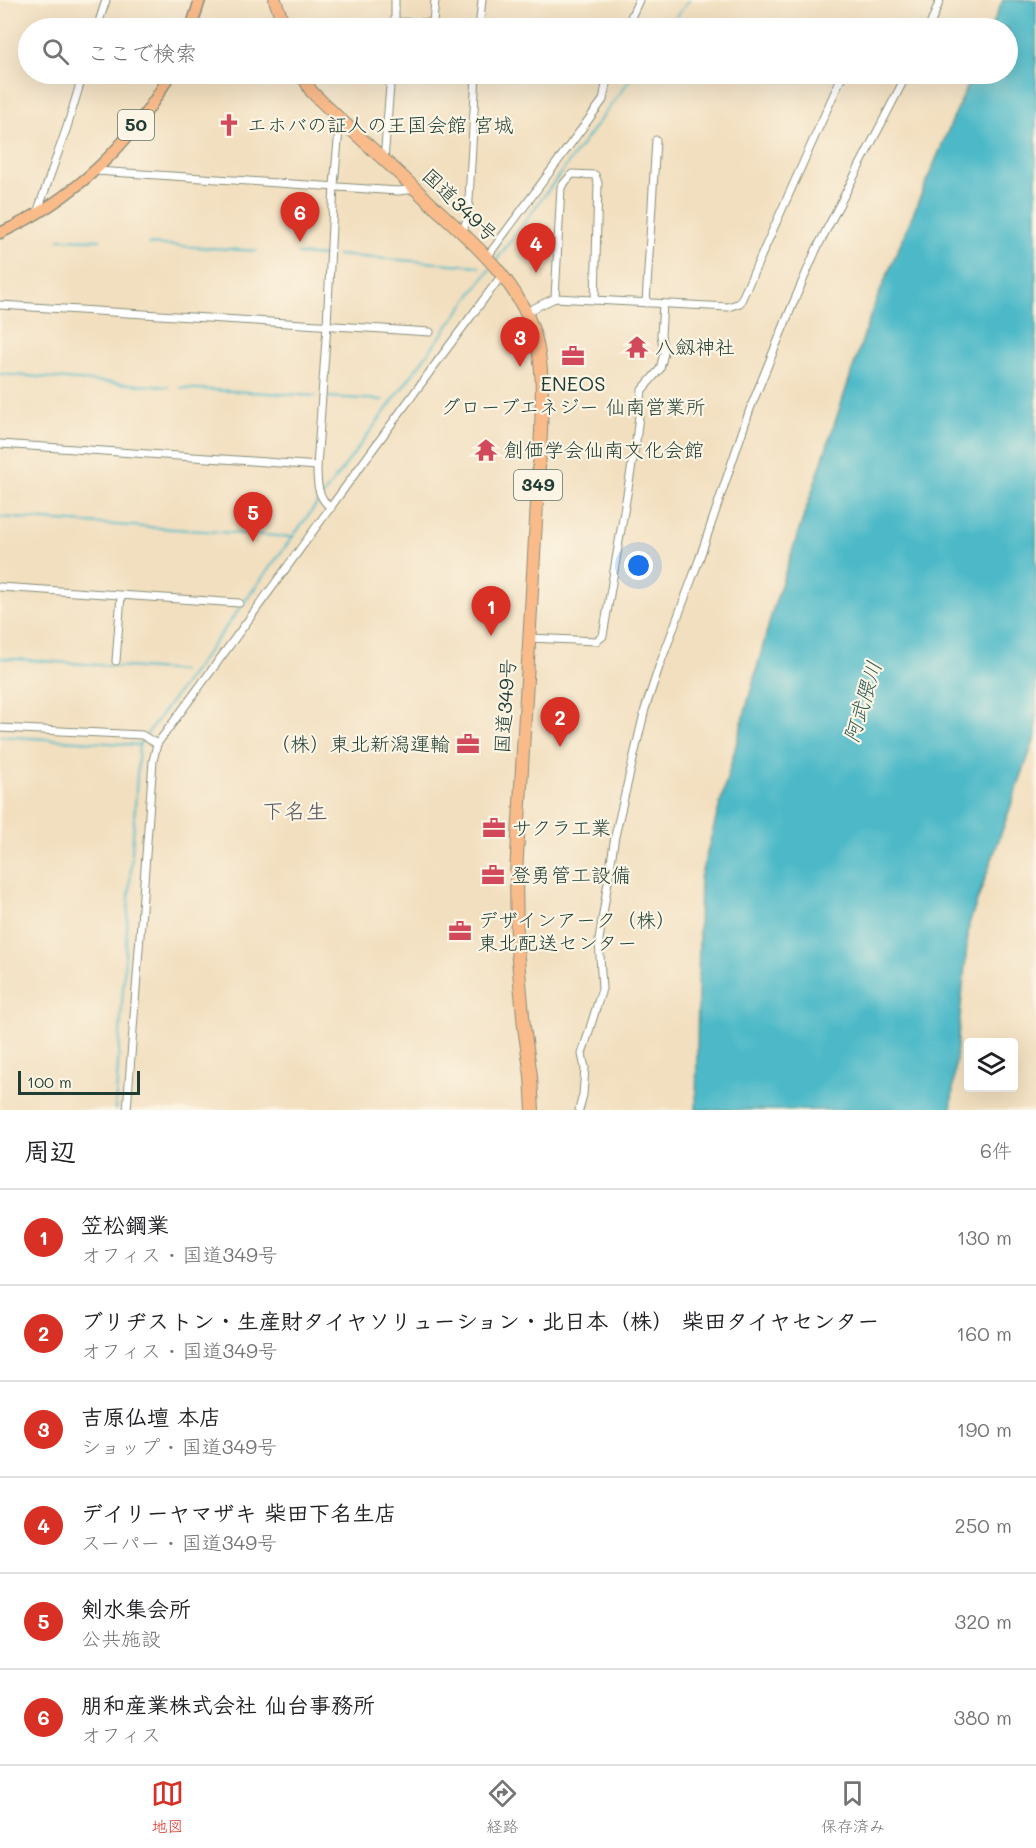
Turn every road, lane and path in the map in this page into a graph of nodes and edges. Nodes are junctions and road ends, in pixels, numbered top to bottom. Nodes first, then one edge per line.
1 (106, 0) edge
2 (200, 0) edge
3 (275, 0) edge
4 (395, 0) edge
5 (435, 0) edge
6 (482, 0) edge
7 (639, 0) edge
8 (940, 0) edge
9 (100, 18) edge
10 (194, 18) edge
11 (281, 18) edge
12 (395, 18) edge
13 (433, 18) edge
14 (481, 18) edge
15 (631, 18) edge
16 (933, 18) edge
17 (80, 84) edge
18 (164, 84) edge
19 (307, 84) edge
20 (390, 84) edge
21 (475, 84) edge
22 (606, 84) edge
23 (838, 84) edge
24 (903, 84) edge
25 (340, 119) junction
26 (656, 140) dead end
27 (384, 159) junction
28 (96, 171) junction
29 (334, 185) junction
30 (416, 189) junction
31 (36, 215) junction
32 (0, 233) edge
33 (462, 233) junction
34 (488, 259) junction
35 (500, 273) junction
36 (555, 298) junction
37 (595, 300) junction
38 (646, 303) junction
39 (663, 304) junction
40 (0, 305) edge
41 (526, 312) junction
42 (327, 325) junction
43 (430, 333) dead end
44 (0, 444) edge
45 (317, 466) junction
46 (330, 507) junction
47 (0, 587) edge
48 (121, 596) junction
49 (239, 603) dead end
50 (529, 638) junction
51 (116, 661) dead end
52 (0, 728) edge
53 (155, 743) junction
54 (128, 1110) edge
55 (533, 1110) edge
56 (579, 1110) edge

1 - 9 street
2 - 10 main road
3 - 11 highway
4 - 12 street
5 - 13 street
6 - 14 street
7 - 15 street
8 - 16 street
17 - 31 street
18 - 28 main road, 50
19 - 25 highway, 国道349号 / 349
20 - 27 street
21 - 33 street
22 - 34 street
23 - 39 street
24 - 56 street
25 - 27 highway, 国道349号 / 349
25 - 29 street
26 - 38 street
27 - 30 highway, 国道349号 / 349
28 - 29 street
28 - 31 main road, 50
29 - 30 street
29 - 42 street
30 - 33 highway, 国道349号 / 349
31 - 32 main road, 50
33 - 34 highway, 国道349号 / 349
34 - 35 highway, 国道349号 / 349
35 - 41 highway, 国道349号 / 349
35 - 46 street
36 - 37 street
36 - 37 street
36 - 41 street
37 - 38 street
38 - 39 street
39 - 50 street
40 - 42 street
41 - 50 highway, 国道349号 / 349
42 - 43 street
42 - 45 street
44 - 45 street
45 - 46 street
46 - 53 street
47 - 48 street
48 - 49 street
48 - 51 street
50 - 55 highway, 国道349号 / 349
52 - 53 street
53 - 54 street

